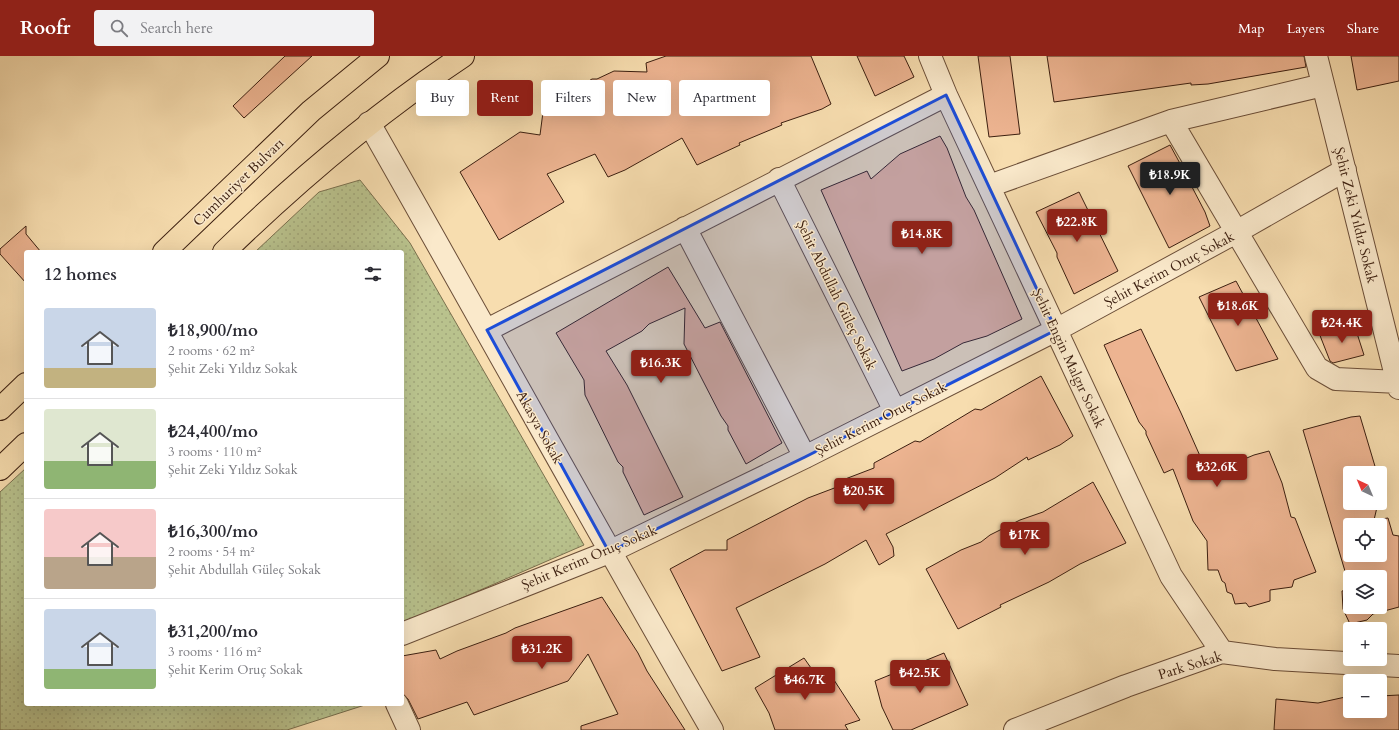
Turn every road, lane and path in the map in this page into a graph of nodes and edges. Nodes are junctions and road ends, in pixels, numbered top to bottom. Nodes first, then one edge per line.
1 (378, 56) edge
2 (463, 56) edge
3 (930, 56) edge
4 (1316, 56) edge
5 (1323, 85) junction
6 (946, 95) junction
7 (1171, 121) junction
8 (369, 123) junction
9 (1345, 170) junction
10 (780, 179) junction
11 (989, 186) junction
12 (685, 228) junction
13 (1238, 231) junction
14 (166, 250) edge
15 (226, 250) edge
16 (487, 330) junction
17 (1056, 330) junction
18 (1398, 384) edge
19 (24, 386) edge
20 (0, 409) edge
21 (895, 412) junction
22 (24, 446) edge
23 (805, 457) junction
24 (0, 469) edge
25 (609, 552) junction
26 (404, 633) edge
27 (1222, 652) junction
28 (1399, 666) edge
29 (398, 706) edge
30 (1048, 724) edge
31 (409, 730) edge
32 (712, 730) edge
33 (1015, 730) edge

1 - 14 main road, Cumhuriyet Bulvarı
2 - 8 main road
3 - 6 street, Şehit Engin Malgır Sokak
4 - 5 street, Şehit Zeki Yıldız Sokak
5 - 7 street
5 - 9 street, Şehit Zeki Yıldız Sokak
6 - 10 street
6 - 11 street, Şehit Engin Malgır Sokak
7 - 11 street
7 - 13 street, Şehit Zeki Yıldız Sokak
8 - 15 main road
8 - 16 street, Akasya Sokak
9 - 13 street, Şehit Kerim Oruç Sokak
9 - 18 street, Şehit Zeki Yıldız Sokak
10 - 12 street
10 - 21 street, Şehit Abdullah Güleç Sokak
11 - 17 street, Şehit Engin Malgır Sokak
12 - 16 street
12 - 23 street
13 - 17 street, Şehit Kerim Oruç Sokak
13 - 18 street, Şehit Zeki Yıldız Sokak
16 - 25 street, Akasya Sokak
17 - 21 street, Şehit Kerim Oruç Sokak
17 - 27 street, Şehit Engin Malgır Sokak
19 - 20 main road
21 - 23 street, Şehit Kerim Oruç Sokak
22 - 24 main road
23 - 25 street, Şehit Kerim Oruç Sokak
25 - 26 street, Şehit Kerim Oruç Sokak
25 - 32 street, Akasya Sokak
27 - 28 street, Park Sokak
27 - 30 street, Park Sokak
29 - 31 street
30 - 33 street, Park Sokak

